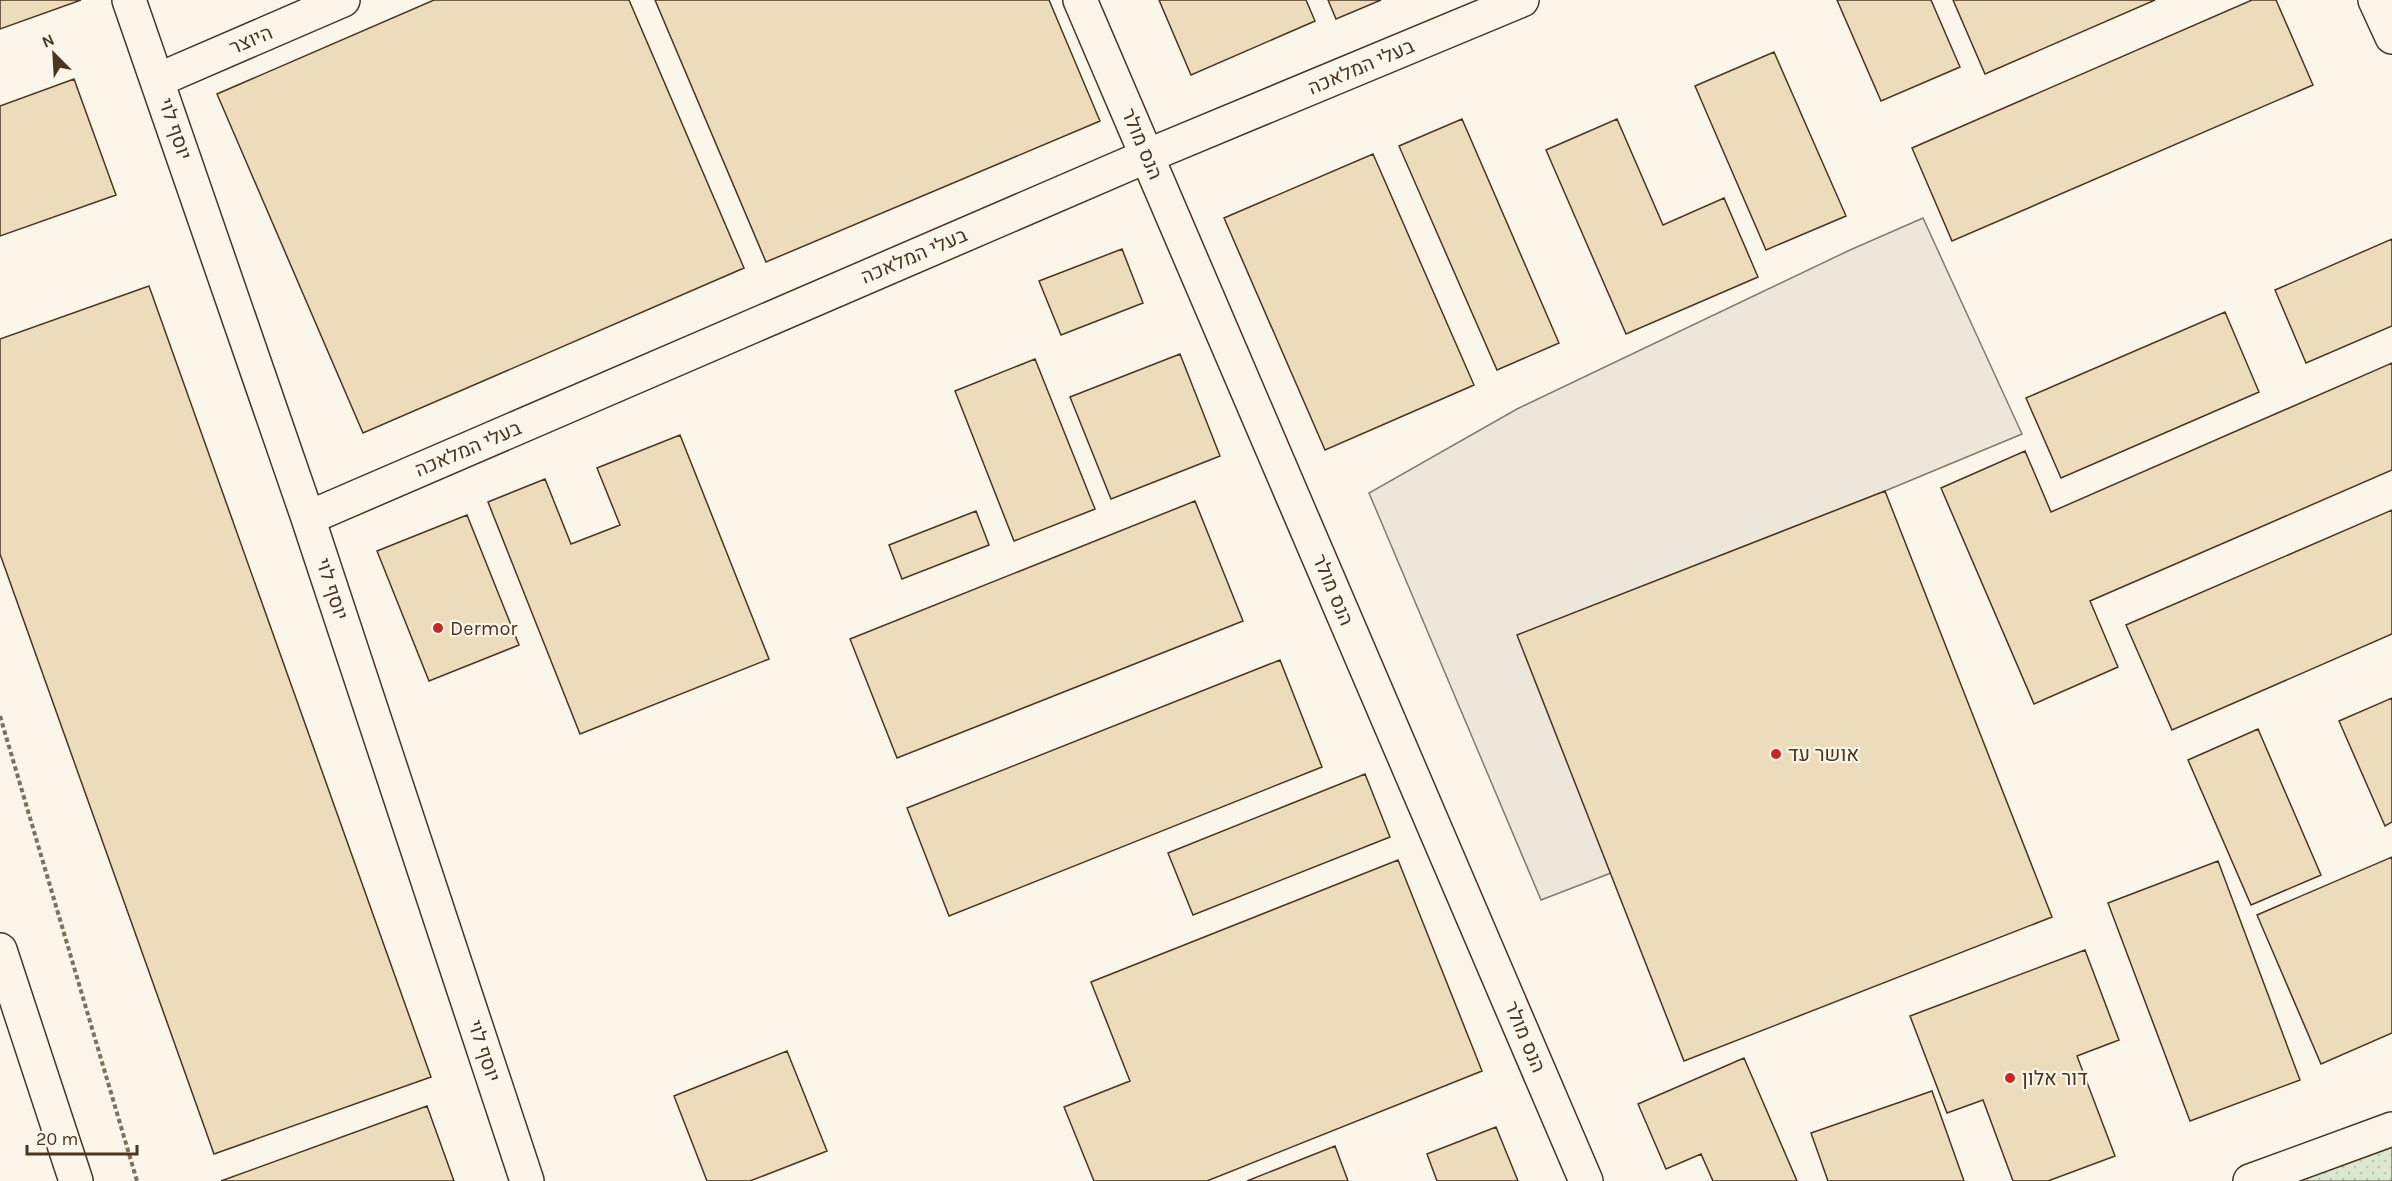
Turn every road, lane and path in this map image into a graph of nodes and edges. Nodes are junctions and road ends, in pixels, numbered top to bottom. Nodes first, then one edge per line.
1 (129, 0) edge
2 (344, 0) edge
3 (1080, 0) edge
4 (1522, 0) edge
5 (2375, 0) edge
6 (2392, 37) edge
7 (158, 80) junction
8 (1147, 156) junction
9 (308, 518) junction
10 (0, 716) edge
11 (0, 950) edge
12 (2392, 1129) edge
13 (76, 1181) edge
14 (138, 1181) edge
15 (526, 1181) edge
16 (1586, 1181) edge
17 (2250, 1181) edge

1 - 7 main road, יוסף לוי
2 - 7 main road, היוצר
3 - 8 main road, הנס מולר
4 - 8 main road, בעלי המלאכה
5 - 6 main road
7 - 9 main road, יוסף לוי
8 - 9 main road, בעלי המלאכה
8 - 16 main road, הנס מולר
9 - 15 main road, יוסף לוי
10 - 14 path
11 - 13 main road
12 - 17 main road

